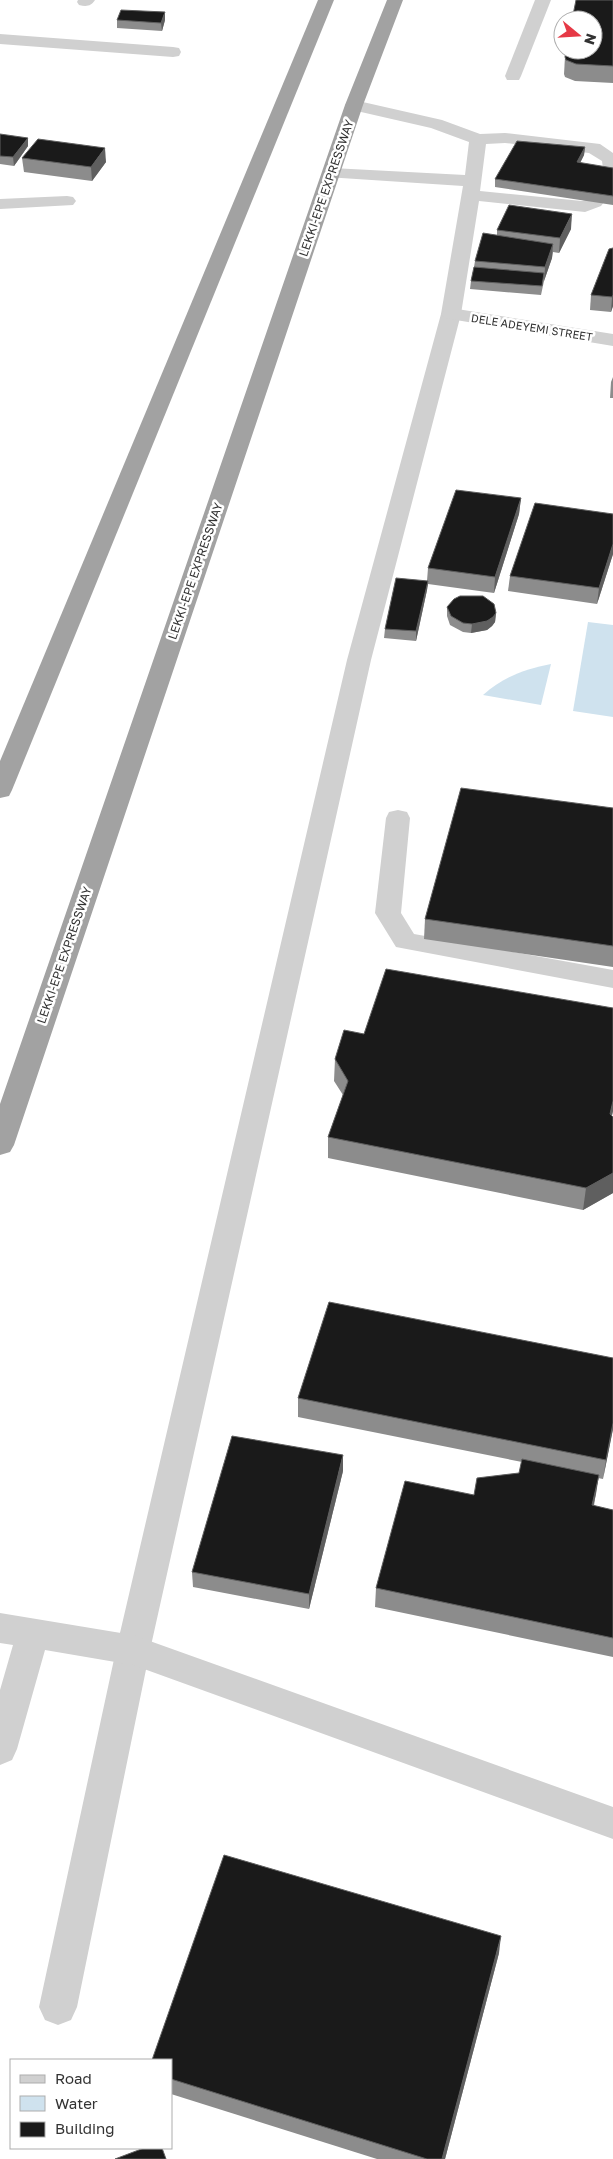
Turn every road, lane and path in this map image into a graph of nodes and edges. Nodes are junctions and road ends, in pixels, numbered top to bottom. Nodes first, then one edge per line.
1 (326, 0) edge
2 (395, 0) edge
3 (543, 0) edge
4 (0, 39) edge
5 (173, 52) dead end
6 (513, 76) dead end
7 (354, 105) junction
8 (478, 139) junction
9 (332, 173) junction
10 (613, 176) edge
11 (472, 188) junction
12 (66, 201) dead end
13 (595, 202) edge
14 (0, 204) edge
15 (451, 314) junction
16 (613, 340) edge
17 (0, 790) edge
18 (398, 818) dead end
19 (613, 979) edge
20 (0, 1144) edge
21 (0, 1628) edge
22 (33, 1634) junction
23 (134, 1650) junction
24 (0, 1749) edge
25 (613, 1823) edge
26 (58, 2007) dead end

1 - 17 highway
2 - 7 highway, LEKKI-EPE EXPRESSWAY
3 - 6 street
4 - 5 street
7 - 8 street
7 - 9 highway, LEKKI-EPE EXPRESSWAY
8 - 10 street
8 - 11 street
9 - 11 street
9 - 20 highway, LEKKI-EPE EXPRESSWAY
11 - 13 street
11 - 15 street
12 - 14 street
15 - 16 street, DELE ADEYEMI STREET
15 - 23 street
18 - 19 street
21 - 22 street
22 - 23 street
22 - 24 street
23 - 25 street
23 - 26 street

